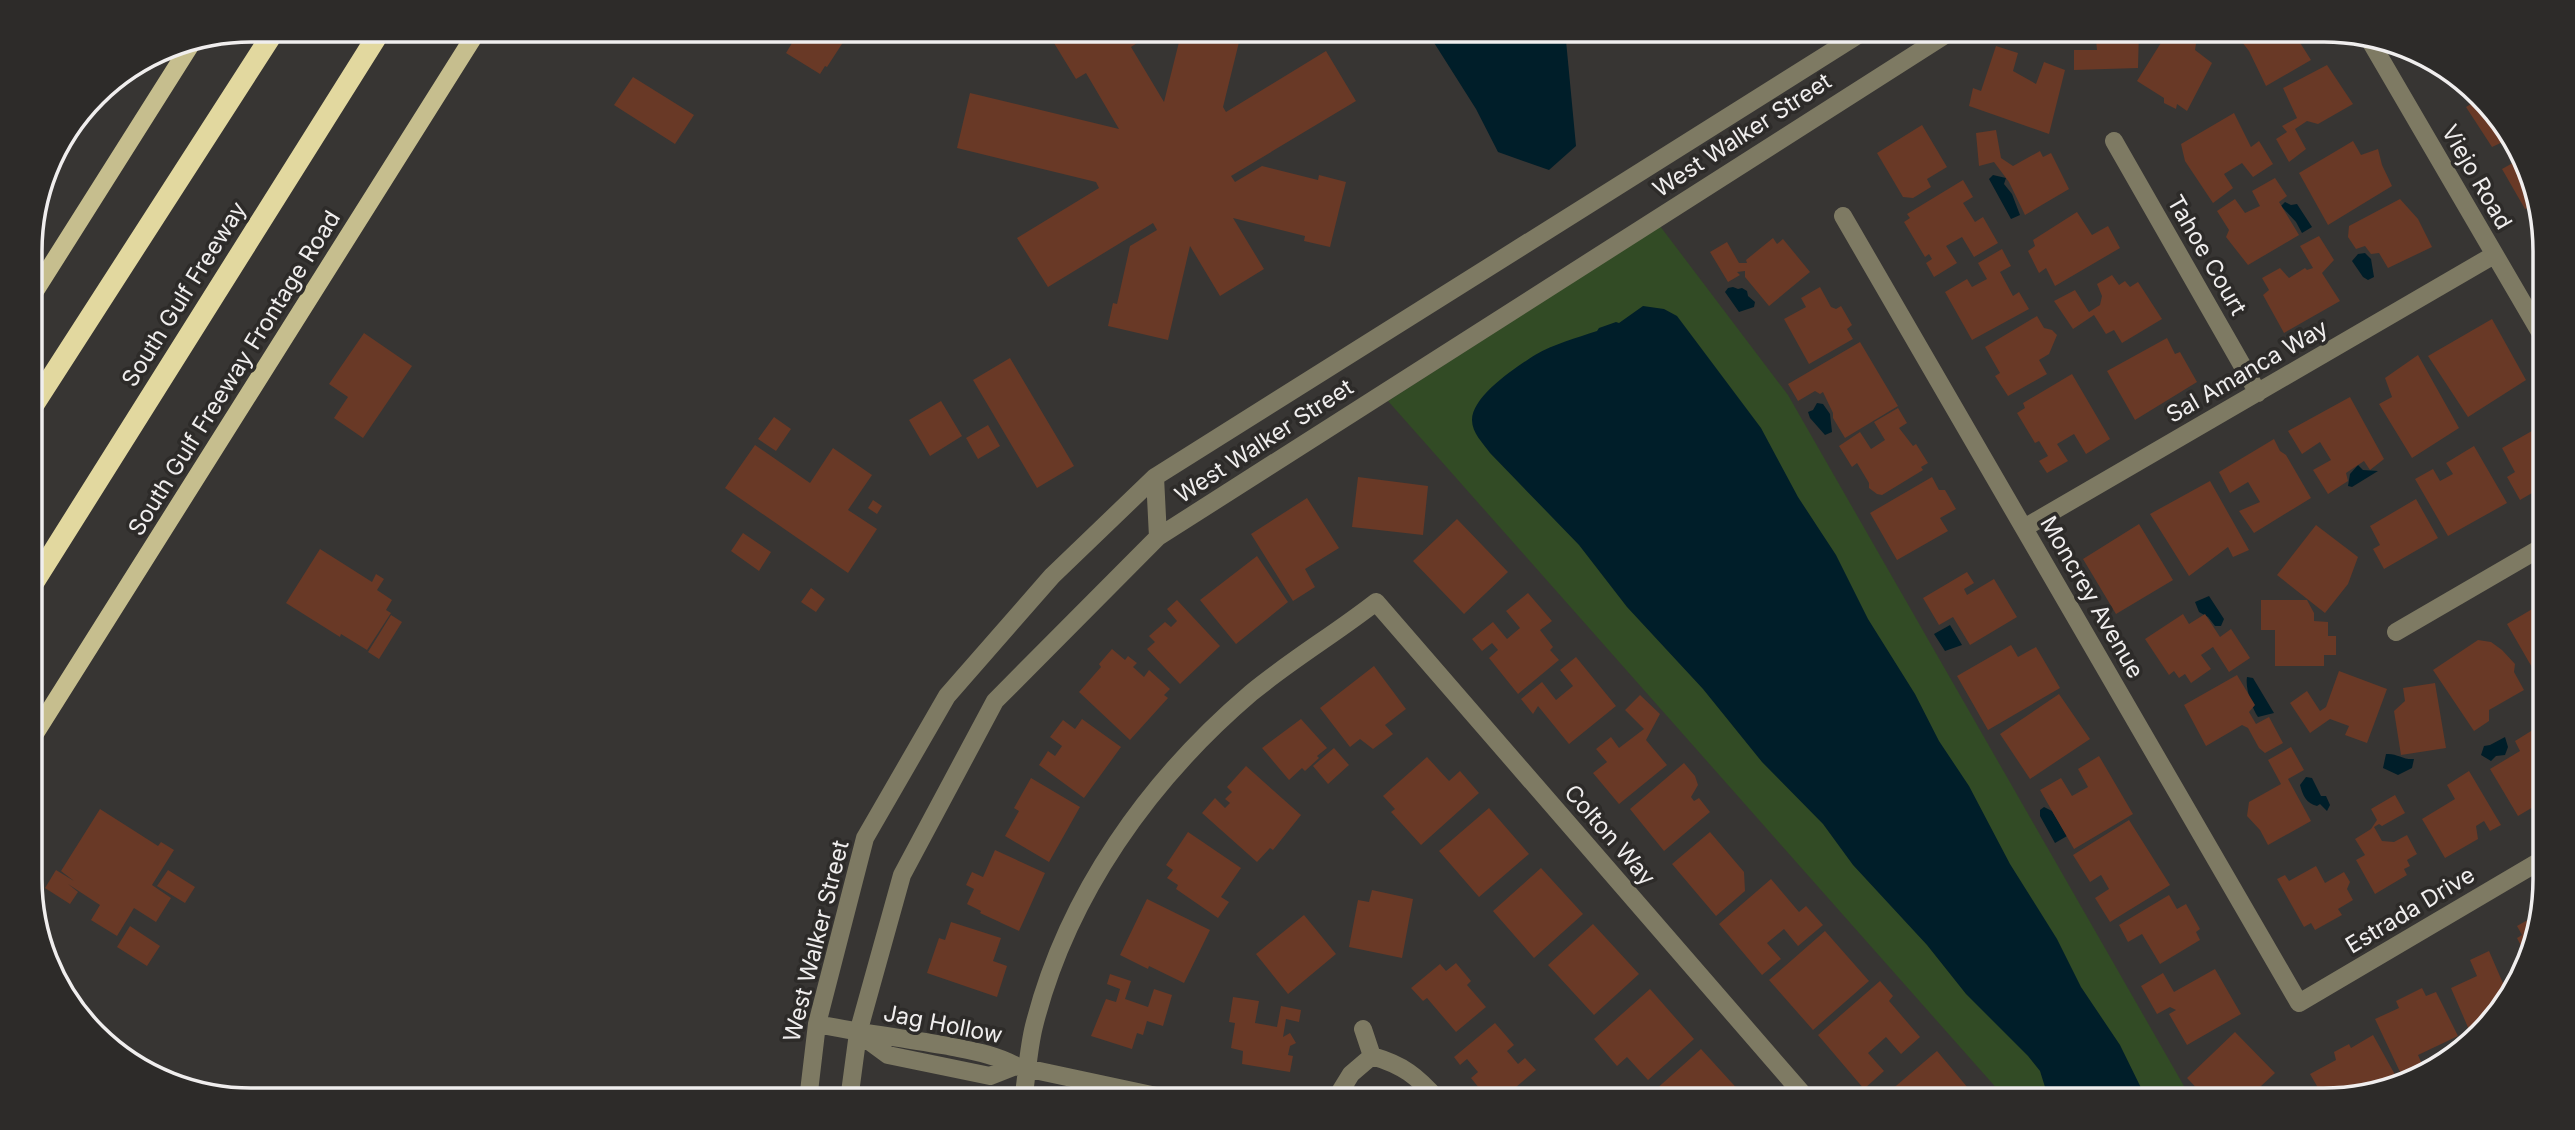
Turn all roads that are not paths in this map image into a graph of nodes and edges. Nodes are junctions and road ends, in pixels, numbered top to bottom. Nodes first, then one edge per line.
1 (267, 42) edge
2 (373, 42) edge
3 (470, 42) edge
4 (1847, 42) edge
5 (1931, 42) edge
6 (2374, 48) edge
7 (186, 52) edge
8 (2114, 141) dead end
9 (1843, 216) dead end
10 (2494, 255) junction
11 (42, 280) edge
12 (2533, 321) edge
13 (42, 393) edge
14 (2258, 393) junction
15 (1155, 477) junction
16 (2024, 528) junction
17 (1158, 537) junction
18 (2533, 552) edge
19 (42, 569) edge
20 (2396, 632) dead end
21 (42, 723) edge
22 (2533, 865) edge
23 (2299, 1003) joint
24 (817, 1024) junction
25 (1363, 1029) dead end
26 (858, 1033) junction
27 (1372, 1056) junction
28 (1022, 1068) junction
29 (809, 1088) edge
30 (851, 1088) edge
31 (1023, 1088) edge
32 (1118, 1088) edge
33 (1342, 1088) edge
34 (1426, 1088) edge
35 (1798, 1088) edge

1 - 13 highway
2 - 19 highway, South Gulf Freeway
3 - 21 main road, South Gulf Freeway Frontage Road
4 - 15 street, West Walker Street
5 - 17 street, West Walker Street
6 - 10 street, Viejo Road
7 - 11 main road
8 - 14 street, Tahoe Court
9 - 16 street, Moncrey Avenue
10 - 12 street, Viejo Road
10 - 14 street, Sal Amanca Way
14 - 16 street, Sal Amanca Way
15 - 17 street
15 - 24 street, West Walker Street
16 - 23 street, Moncrey Avenue
17 - 26 street, West Walker Street
18 - 20 street
22 - 23 street, Estrada Drive
24 - 26 street, Jag Hollow
24 - 29 street, West Walker Street
25 - 27 street
26 - 28 street, Jag Hollow
26 - 30 street, West Walker Street
27 - 33 street
27 - 34 street
28 - 31 street
28 - 32 street, Jag Hollow
28 - 35 street, Colton Way

